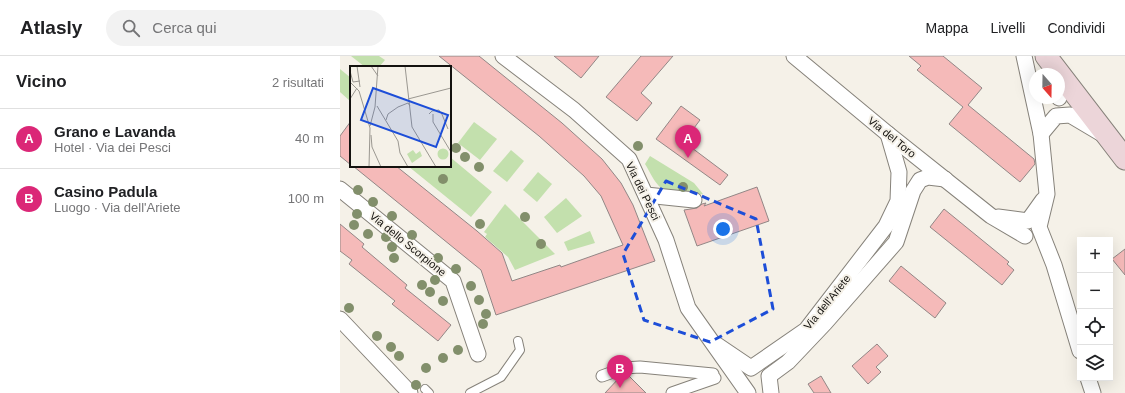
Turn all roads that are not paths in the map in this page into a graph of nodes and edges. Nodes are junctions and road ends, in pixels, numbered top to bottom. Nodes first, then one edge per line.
1 (503, 56) edge
2 (794, 56) edge
3 (1024, 56) edge
4 (1046, 56) edge
5 (1051, 68) edge
6 (1029, 74) edge
7 (1065, 93) edge
8 (1036, 104) edge
9 (1058, 104) edge
10 (1056, 116) junction
11 (888, 134) junction
12 (1041, 134) junction
13 (1109, 138) junction
14 (1125, 159) edge
15 (945, 179) junction
16 (340, 189) edge
17 (646, 195) junction
18 (694, 200) dead end
19 (991, 216) junction
20 (1034, 224) junction
21 (1026, 237) junction
22 (1054, 265) junction
23 (340, 319) edge
24 (710, 340) junction
25 (518, 341) dead end
26 (1078, 345) edge
27 (478, 354) dead end
28 (751, 368) junction
29 (602, 376) dead end
30 (769, 376) junction
31 (1089, 381) edge
32 (746, 391) edge
33 (410, 393) edge
34 (470, 393) edge
35 (672, 393) edge
36 (762, 393) edge
37 (771, 393) edge
38 (1093, 393) edge

1 - 17 street, Via dei Pesci
2 - 11 street, Via del Toro
3 - 6 street
4 - 5 main road
7 - 13 main road
8 - 12 street
9 - 10 street
10 - 12 street
10 - 13 street
11 - 15 street, Via del Toro
11 - 28 street, Via dell'Ariete
12 - 20 street
13 - 14 main road
15 - 19 street, Via del Toro
15 - 30 street, Via dell'Ariete
16 - 27 street, Via dello Scorpione
17 - 18 street
17 - 24 street, Via dei Pesci
19 - 20 street
19 - 21 street, Via del Toro
20 - 21 street
20 - 22 street
21 - 22 street, Via del Toro
22 - 26 street
23 - 33 street
24 - 28 street
24 - 32 street
25 - 34 lane
28 - 30 street
28 - 32 street
29 - 35 street
30 - 36 street
30 - 37 street
31 - 38 street

